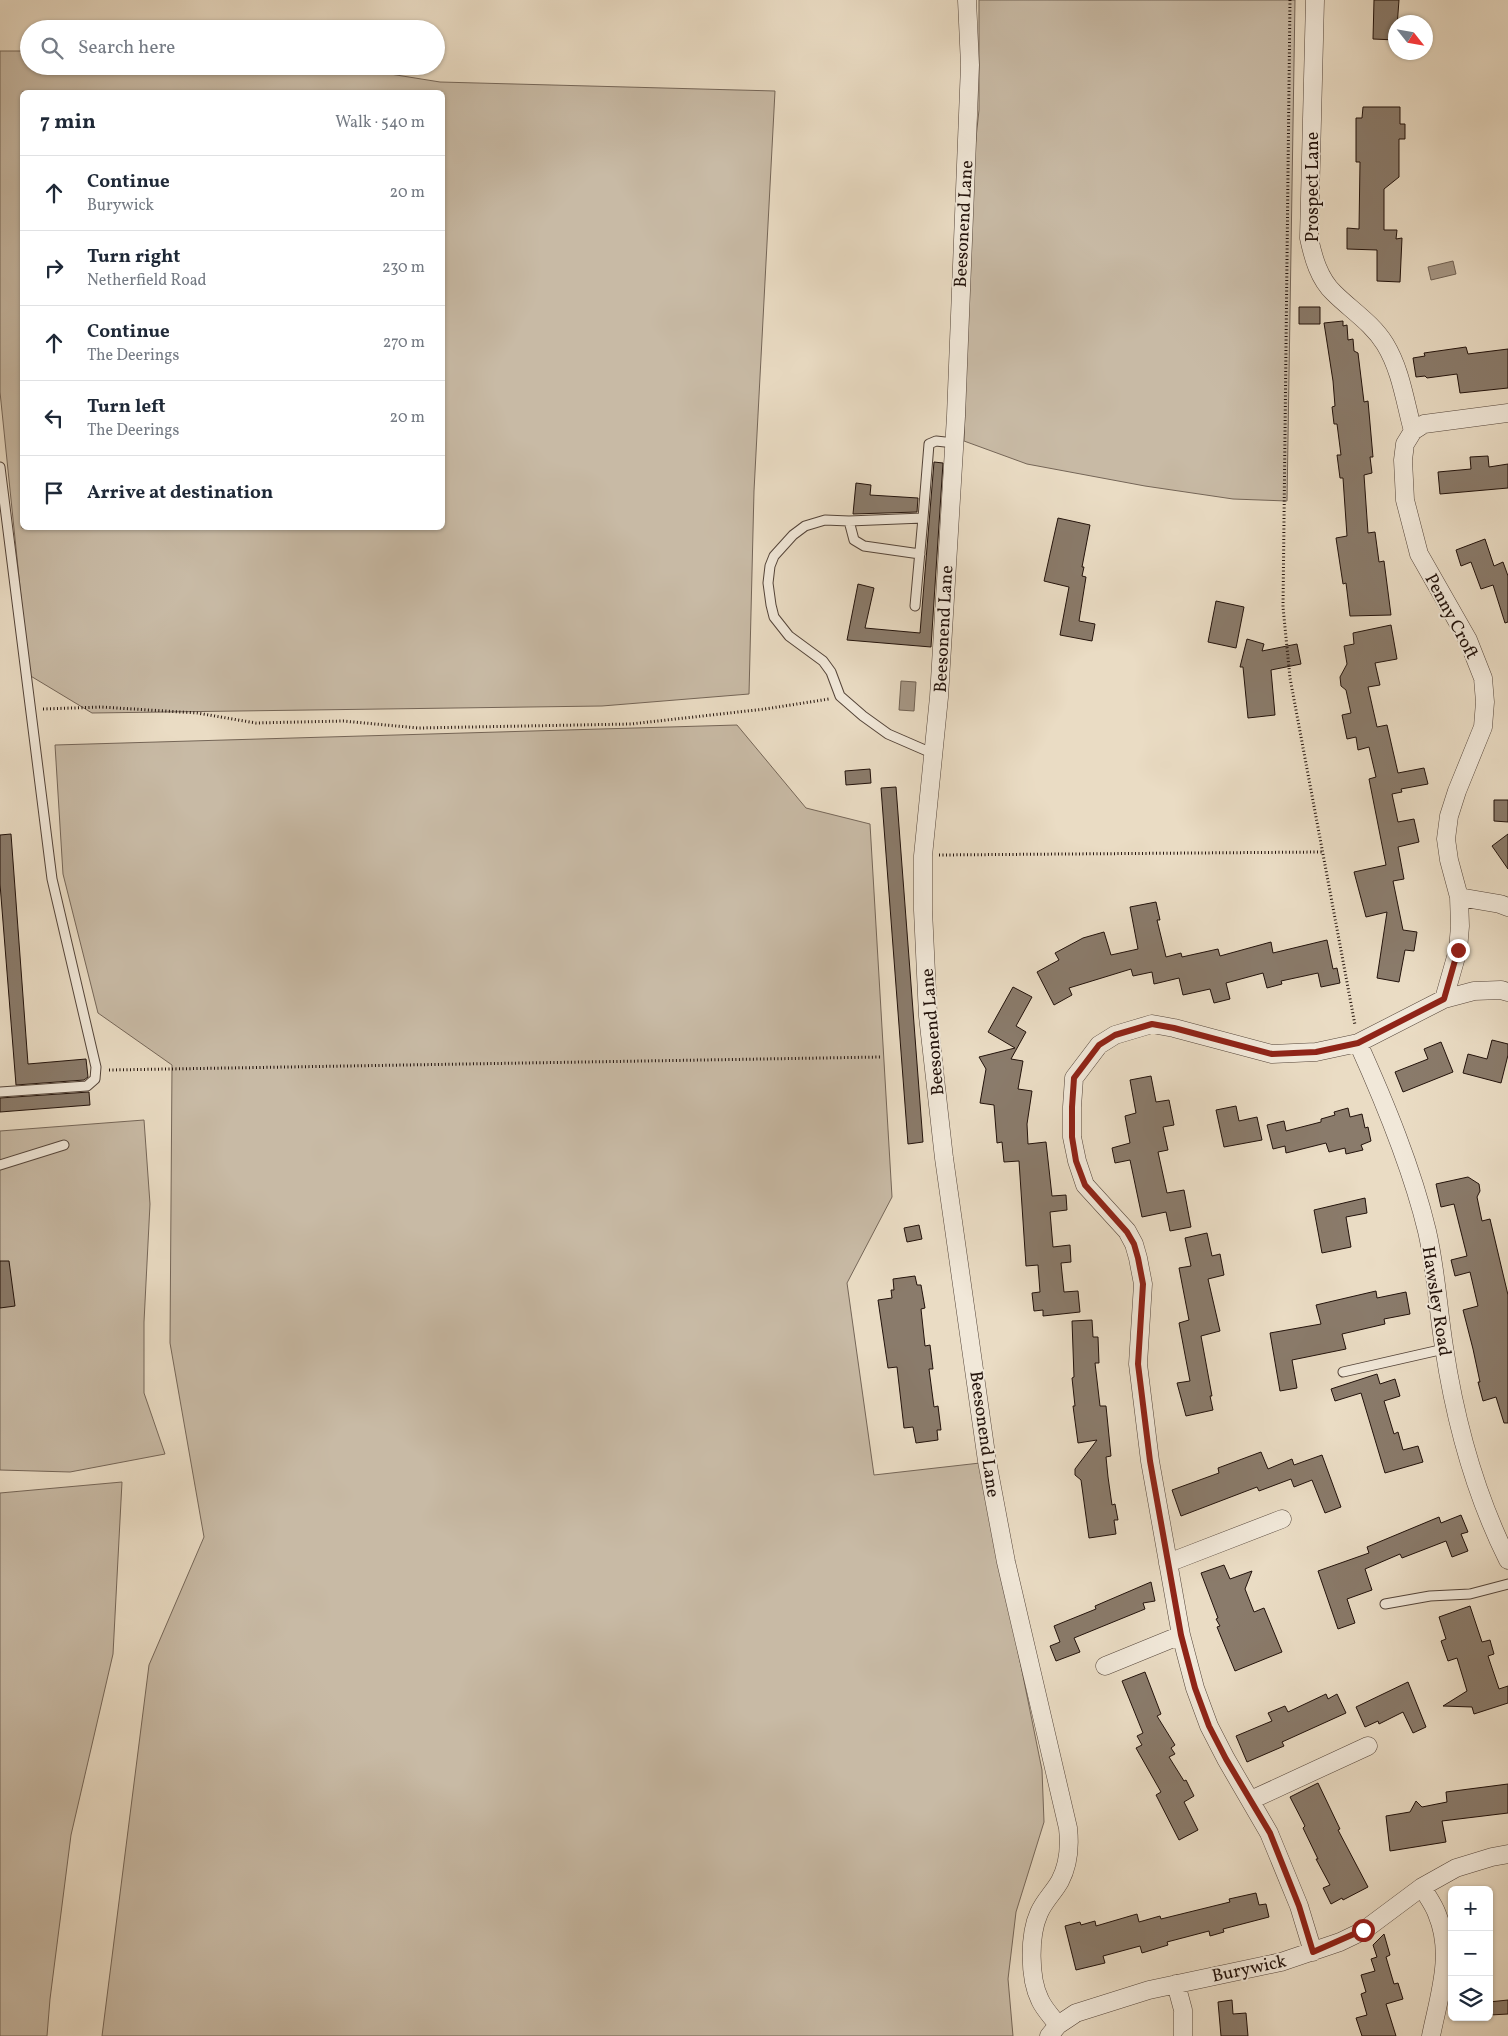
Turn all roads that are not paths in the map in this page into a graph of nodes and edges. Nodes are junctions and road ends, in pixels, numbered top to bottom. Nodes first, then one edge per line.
1 (967, 0) edge
2 (1315, 0) edge
3 (1508, 413) edge
4 (1413, 431) junction
5 (954, 444) junction
6 (0, 467) edge
7 (923, 518) junction
8 (849, 521) junction
9 (920, 554) junction
10 (915, 606) dead end
11 (934, 754) junction
12 (1460, 897) junction
13 (1508, 907) edge
14 (1508, 992) edge
15 (1444, 999) junction
16 (1358, 1043) junction
17 (0, 1092) edge
18 (64, 1145) dead end
19 (0, 1165) edge
20 (1444, 1348) junction
21 (1343, 1372) dead end
22 (1282, 1519) dead end
23 (1508, 1560) edge
24 (1168, 1562) junction
25 (1508, 1584) edge
26 (1385, 1604) dead end
27 (1181, 1635) junction
28 (1105, 1666) dead end
29 (1368, 1746) dead end
30 (1251, 1800) junction
31 (1508, 1854) edge
32 (1422, 1887) junction
33 (1313, 1952) junction
34 (1176, 1984) junction
35 (1053, 2030) edge
36 (1183, 2036) edge
37 (1431, 2036) edge

1 - 5 street, Beesonend Lane
2 - 4 street, Prospect Lane
3 - 4 street
4 - 12 street, Penny Croft
5 - 7 lane
5 - 11 street, Beesonend Lane
6 - 17 lane
7 - 8 lane
7 - 9 lane
8 - 9 lane
8 - 11 lane
9 - 10 lane
11 - 35 street, Beesonend Lane
12 - 13 street
12 - 15 street, Penny Croft
14 - 15 street
15 - 16 street
16 - 20 street, Hawsley Road
16 - 24 street
18 - 19 lane
20 - 21 lane
20 - 23 street, Hawsley Road
22 - 24 street
24 - 27 street
25 - 26 lane
27 - 28 street
27 - 30 street
29 - 30 street
30 - 33 street
31 - 32 street, Burywick
32 - 33 street, Burywick
32 - 37 street
33 - 34 street, Burywick
34 - 35 street, Burywick
34 - 36 street

